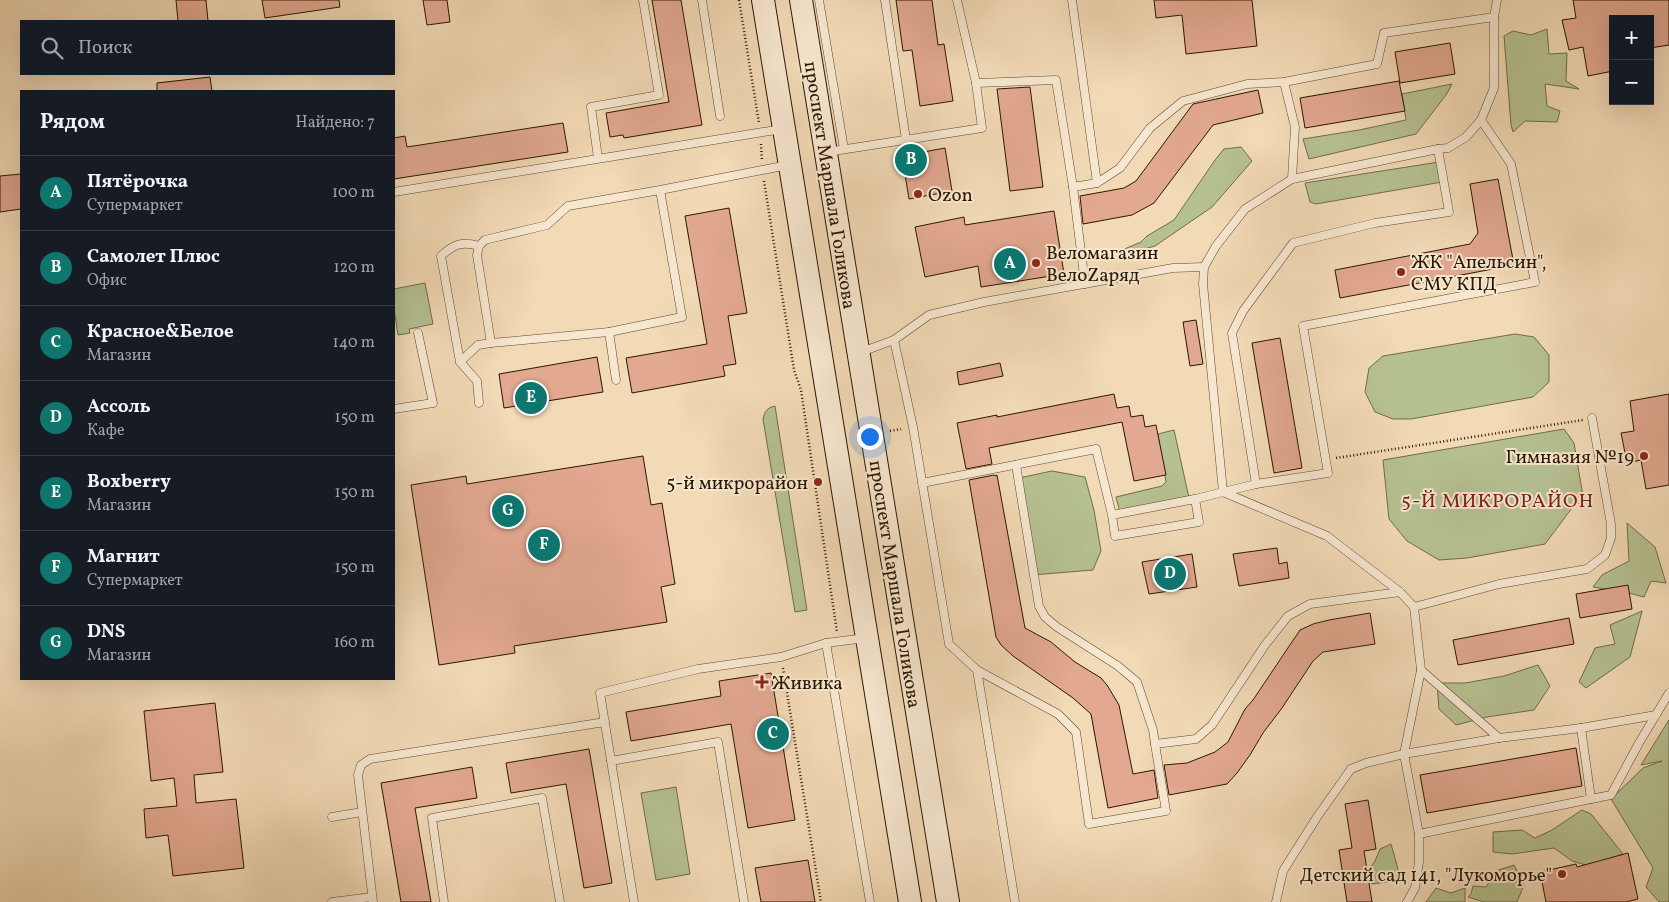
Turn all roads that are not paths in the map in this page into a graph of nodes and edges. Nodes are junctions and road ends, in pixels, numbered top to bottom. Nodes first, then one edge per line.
1 (643, 0) edge
2 (702, 0) edge
3 (763, 0) edge
4 (801, 0) edge
5 (819, 0) edge
6 (886, 0) edge
7 (957, 0) edge
8 (1072, 0) edge
9 (1497, 0) edge
10 (1494, 17) junction
11 (1284, 82) junction
12 (976, 83) junction
13 (720, 116) dead end
14 (1481, 120) junction
15 (784, 128) junction
16 (906, 140) junction
17 (1438, 149) junction
18 (835, 150) junction
19 (598, 158) junction
20 (790, 165) junction
21 (1292, 179) junction
22 (1097, 183) junction
23 (1073, 187) junction
24 (660, 190) junction
25 (395, 192) edge
26 (478, 246) junction
27 (1204, 267) junction
28 (1085, 284) junction
29 (609, 332) junction
30 (418, 333) dead end
31 (894, 340) junction
32 (491, 343) junction
33 (858, 353) junction
34 (460, 362) junction
35 (616, 380) dead end
36 (480, 403) dead end
37 (395, 410) edge
38 (1592, 418) road end
39 (1016, 465) junction
40 (922, 483) junction
41 (1256, 484) junction
42 (1223, 492) junction
43 (1195, 500) junction
44 (1112, 515) junction
45 (1400, 592) junction
46 (1414, 607) junction
47 (867, 638) junction
48 (826, 643) junction
49 (978, 670) junction
50 (1421, 670) junction
51 (1669, 693) edge
52 (1656, 715) junction
53 (606, 722) junction
54 (1581, 728) junction
55 (1499, 738) junction
56 (1155, 744) junction
57 (1404, 754) junction
58 (611, 762) junction
59 (1591, 798) junction
60 (362, 812) junction
61 (332, 817) dead end
62 (1419, 834) junction
63 (373, 899) edge
64 (332, 902) edge
65 (444, 902) edge
66 (560, 902) edge
67 (634, 902) edge
68 (744, 902) edge
69 (870, 902) edge
70 (910, 902) edge
71 (948, 902) edge
72 (1015, 902) edge
73 (1276, 902) edge
74 (1406, 902) edge

1 - 19 lane
2 - 13 lane
3 - 15 main road, проспект Маршала Голикова
4 - 18 main road, проспект Маршала Голикова
5 - 18 lane
6 - 16 lane
7 - 12 lane
8 - 22 lane
9 - 10 lane
10 - 11 lane
10 - 14 lane
11 - 21 lane
11 - 22 lane
12 - 16 lane
12 - 23 lane
14 - 17 lane
14 - 41 lane
15 - 19 lane
15 - 20 main road, проспект Маршала Голикова
16 - 18 lane
17 - 21 lane
17 - 41 lane
18 - 33 main road, проспект Маршала Голикова
19 - 25 lane
20 - 24 lane
20 - 47 main road, проспект Маршала Голикова
21 - 27 lane
22 - 23 lane
23 - 28 lane
24 - 26 lane
24 - 29 lane
26 - 32 lane
26 - 34 lane
27 - 28 lane
27 - 42 lane
28 - 31 lane
29 - 32 lane
29 - 35 lane
30 - 37 lane
31 - 33 lane
31 - 40 lane
32 - 34 lane
33 - 71 main road, проспект Маршала Голикова
34 - 36 lane
38 - 46 lane
39 - 40 lane
39 - 44 lane
39 - 56 lane
40 - 49 lane
41 - 42 lane
42 - 43 lane
42 - 45 lane
43 - 44 lane
43 - 44 lane
45 - 46 lane
45 - 56 lane
46 - 50 lane
47 - 48 lane
47 - 70 main road, проспект Маршала Голикова
48 - 53 lane
48 - 69 lane
49 - 56 lane
49 - 72 lane
50 - 55 lane
50 - 57 lane
51 - 52 lane
52 - 54 lane
52 - 59 lane
53 - 58 lane
53 - 60 lane
54 - 55 lane
54 - 59 lane
55 - 57 lane
57 - 62 lane
57 - 73 lane
58 - 67 lane
58 - 68 lane
59 - 62 lane
60 - 61 lane
60 - 63 lane
62 - 74 lane
63 - 64 lane
65 - 66 lane

